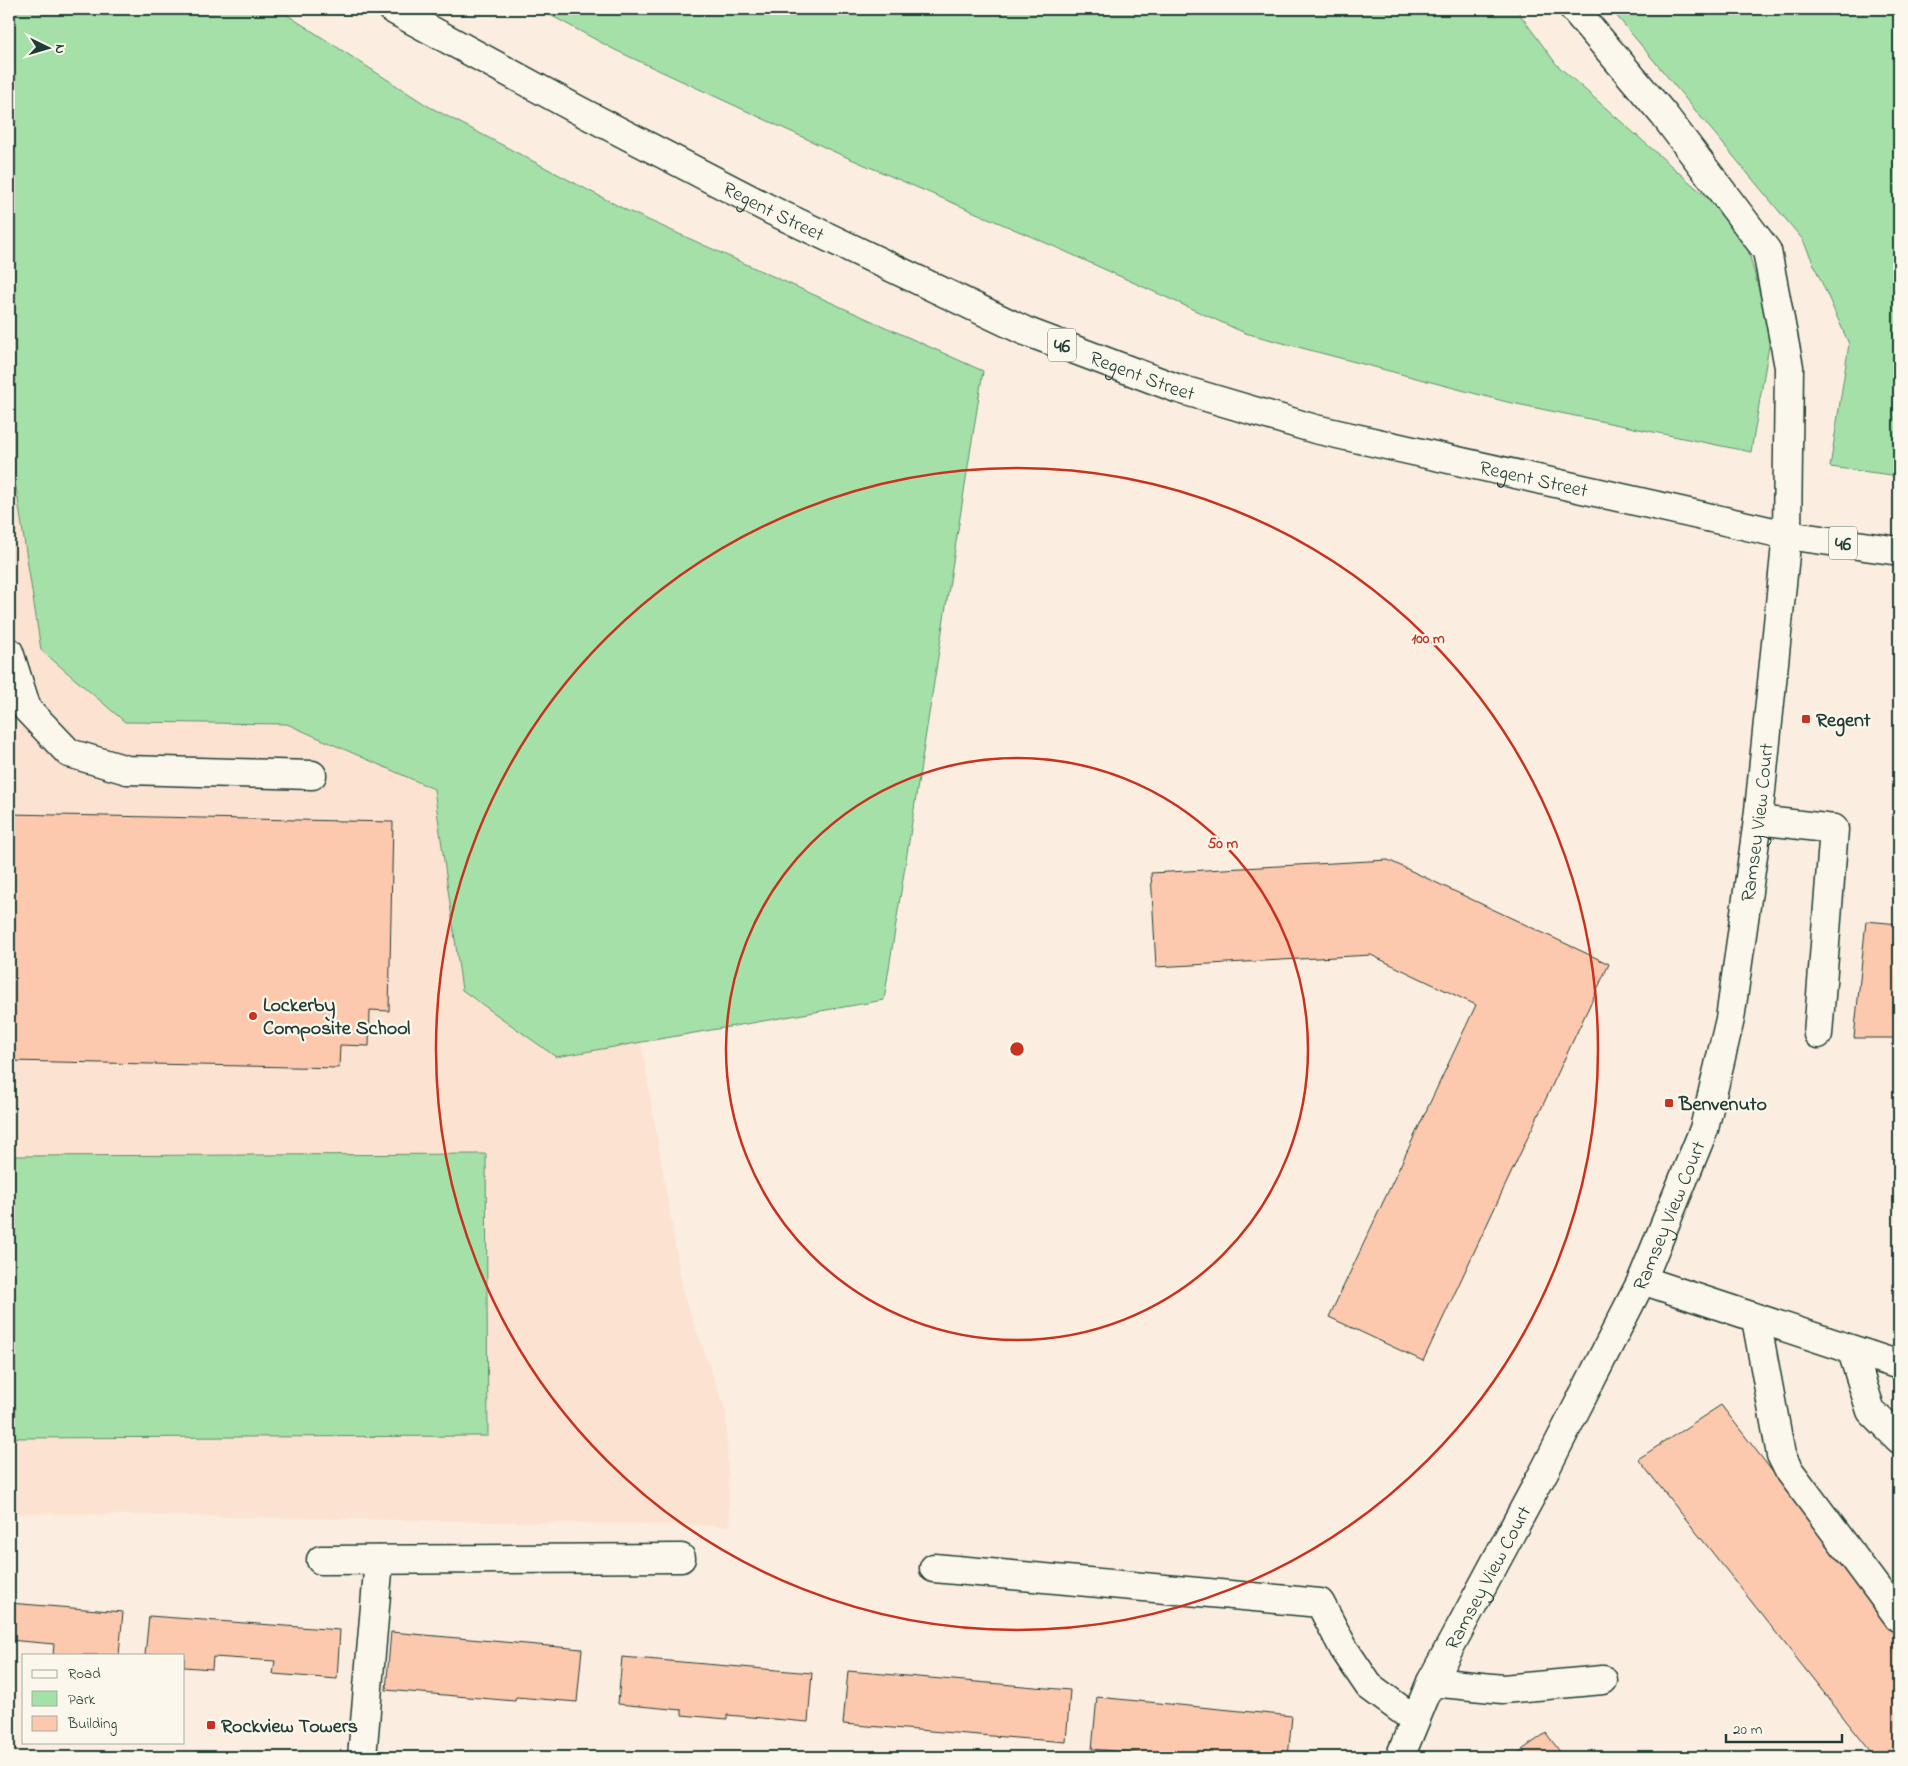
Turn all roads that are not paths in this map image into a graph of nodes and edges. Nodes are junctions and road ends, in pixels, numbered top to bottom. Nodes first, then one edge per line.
1 (392, 9) edge
2 (1574, 9) edge
3 (1787, 534) junction
4 (1899, 551) edge
5 (9, 652) edge
6 (312, 776) dead end
7 (1758, 820) junction
8 (1818, 1034) dead end
9 (1642, 1280) junction
10 (1756, 1319) junction
11 (1852, 1351) junction
12 (1899, 1365) edge
13 (1899, 1438) edge
14 (681, 1558) dead end
15 (321, 1560) dead end
16 (379, 1560) junction
17 (934, 1568) dead end
18 (1899, 1618) edge
19 (1603, 1680) dead end
20 (1431, 1682) junction
21 (1415, 1720) junction
22 (362, 1757) edge
23 (1400, 1757) edge

1 - 3 main road, Regent Street / 46
2 - 3 main road, Ramsey View Court
3 - 4 main road, Regent Street / 46
3 - 7 main road, Ramsey View Court
5 - 6 main road
7 - 8 main road
7 - 9 main road, Ramsey View Court
9 - 10 main road
9 - 20 main road, Ramsey View Court
10 - 11 main road
10 - 18 main road
11 - 12 main road
11 - 13 main road
14 - 16 main road
15 - 16 main road
16 - 22 main road
17 - 21 main road
19 - 20 main road
20 - 21 main road, Ramsey View Court
21 - 23 main road, Ramsey View Court

